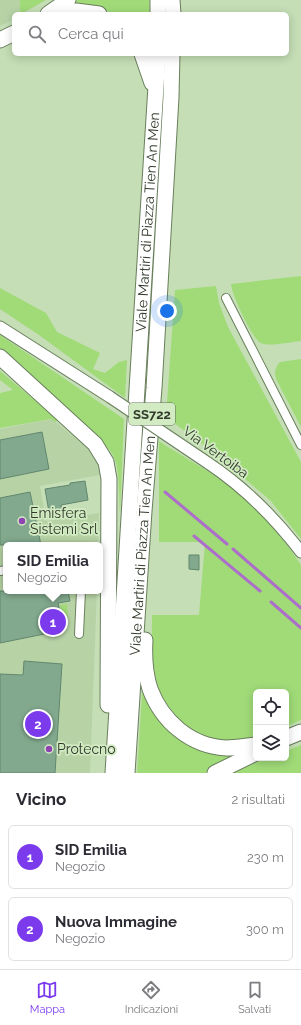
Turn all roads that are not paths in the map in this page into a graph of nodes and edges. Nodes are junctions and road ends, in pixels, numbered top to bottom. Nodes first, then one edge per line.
1 (68, 0) edge
2 (158, 0) edge
3 (172, 0) edge
4 (51, 12) edge
5 (71, 12) edge
6 (84, 12) edge
7 (158, 12) edge
8 (173, 12) edge
9 (12, 34) edge
10 (0, 40) edge
11 (143, 56) edge
12 (158, 56) edge
13 (172, 56) edge
14 (156, 94) junction
15 (226, 298) dead end
16 (0, 327) edge
17 (0, 357) edge
18 (301, 445) edge
19 (144, 511) junction
20 (301, 552) edge
21 (81, 594) edge
22 (79, 634) dead end
23 (301, 732) edge
24 (289, 737) edge
25 (253, 745) edge
26 (253, 754) edge
27 (112, 773) edge
28 (127, 773) edge
29 (215, 773) edge

1 - 4 highway
2 - 7 highway
3 - 8 highway
5 - 6 highway
9 - 10 highway
11 - 14 highway, SS722
12 - 14 highway, Viale Martiri di Piazza Tien An Men / SS722
13 - 19 highway, Viale Martiri di Piazza Tien An Men / SS722
14 - 27 highway, Viale Martiri di Piazza Tien An Men / SS722
15 - 18 street
16 - 20 main road, Via Vertoiba, bridge
17 - 27 highway
19 - 25 highway, SS722
19 - 28 highway, Viale Martiri di Piazza Tien An Men / SS722
21 - 22 street
23 - 24 highway
26 - 29 highway

